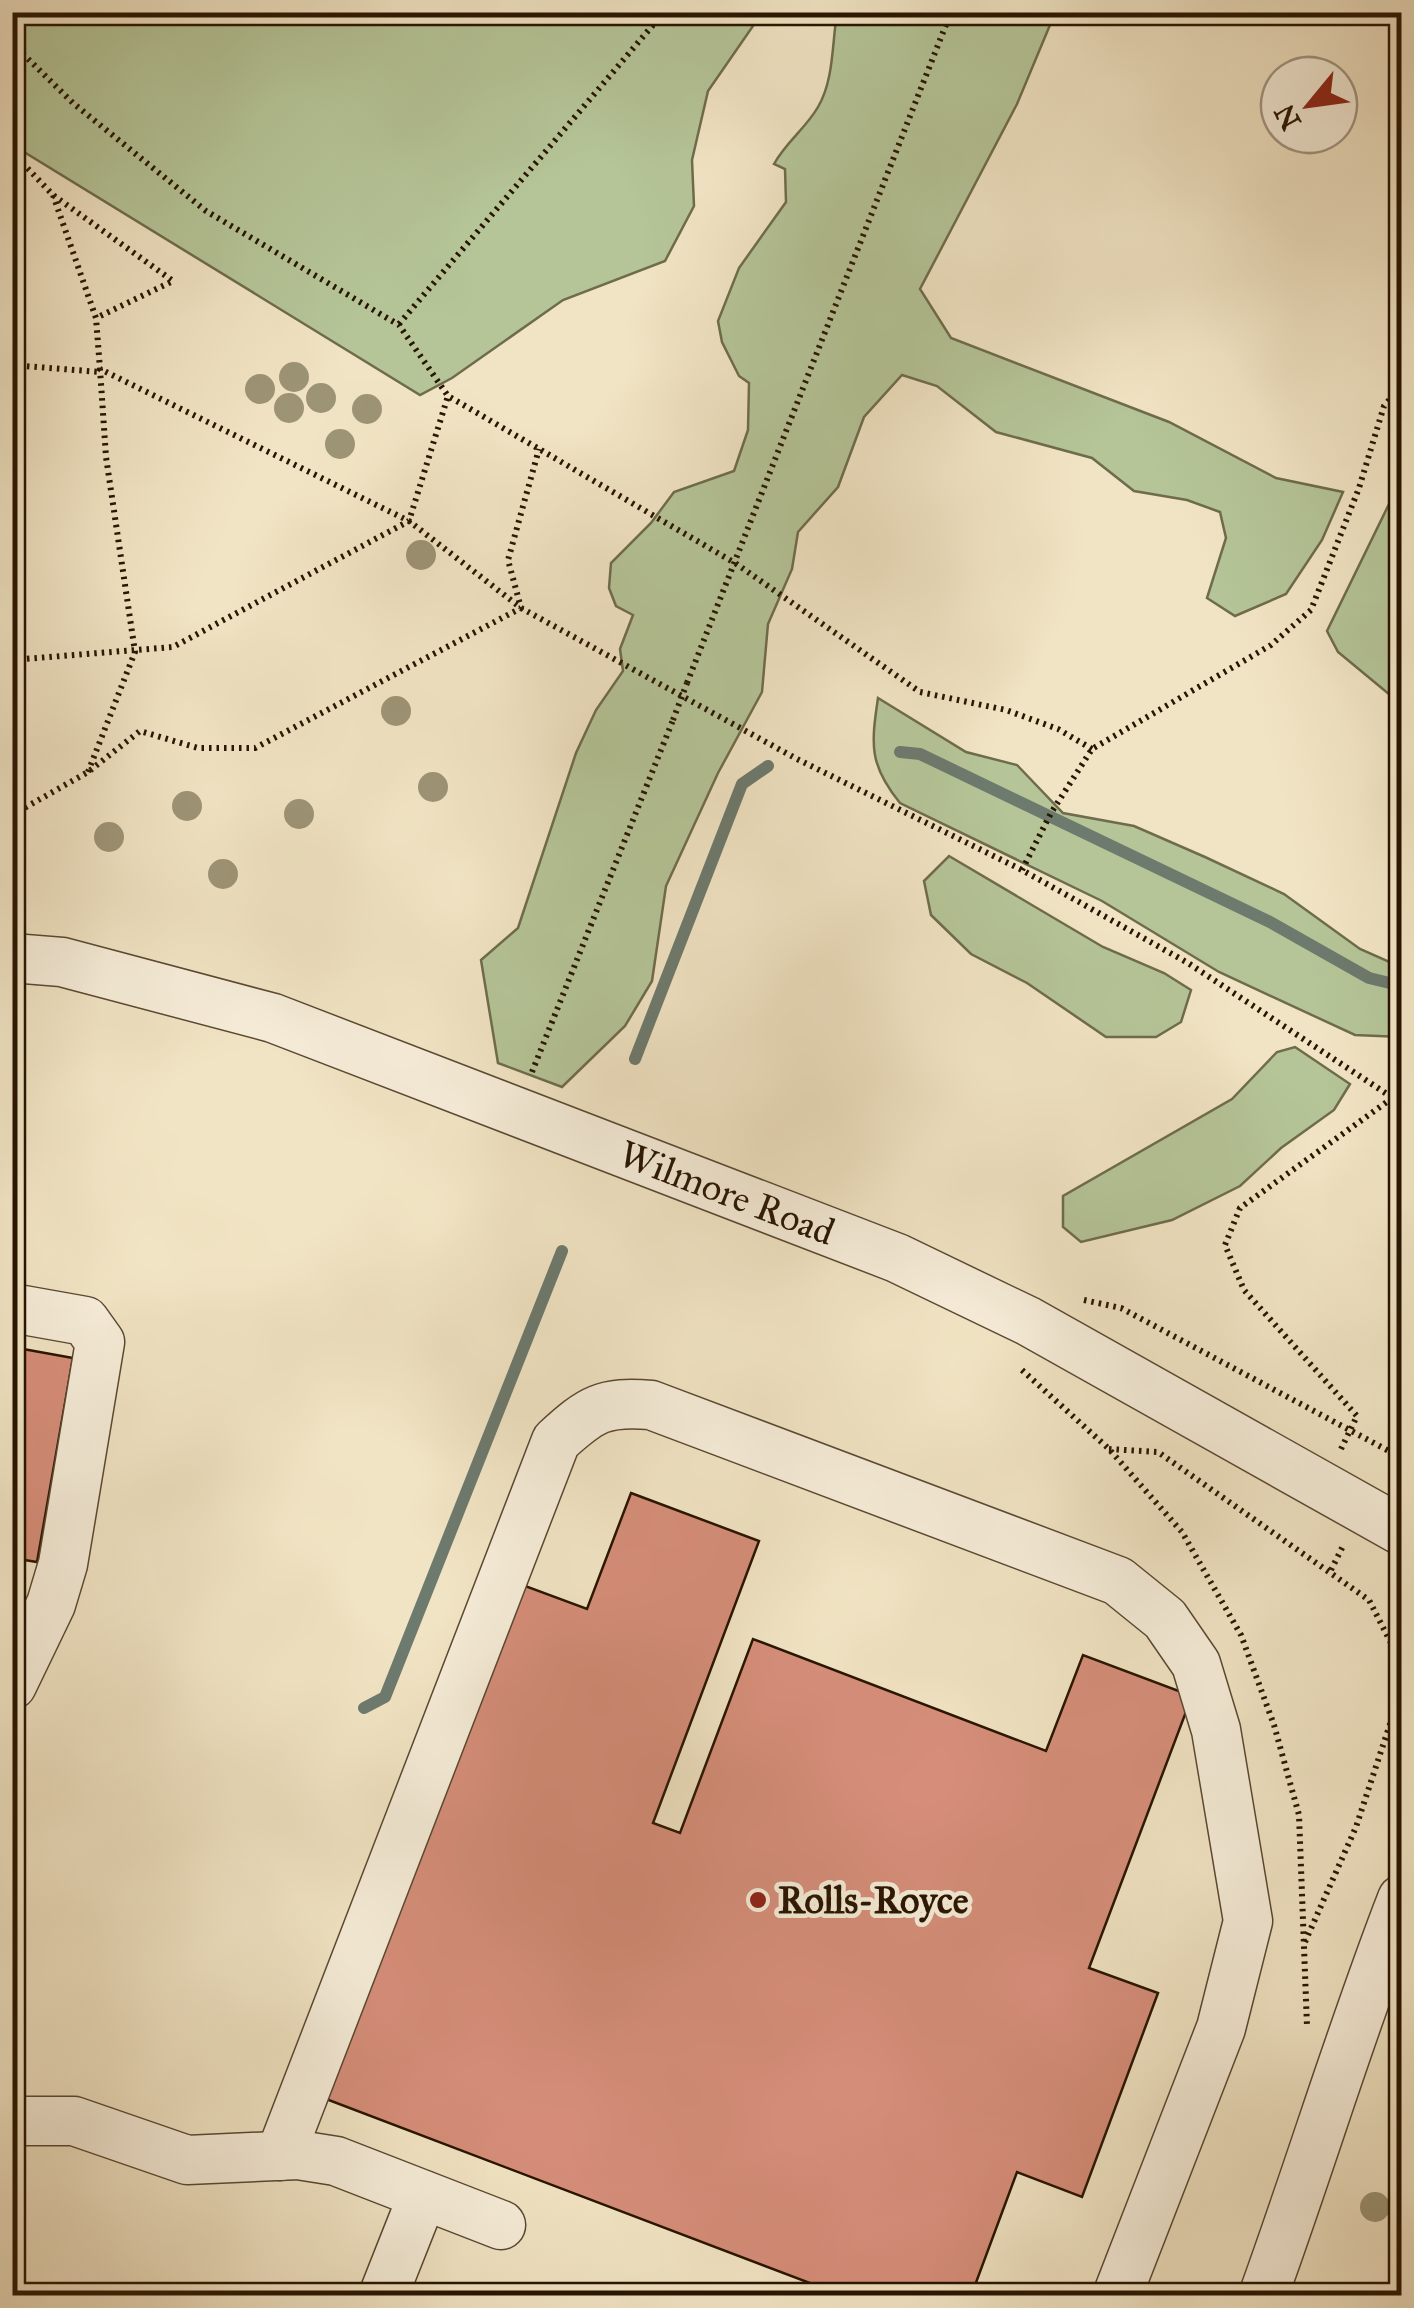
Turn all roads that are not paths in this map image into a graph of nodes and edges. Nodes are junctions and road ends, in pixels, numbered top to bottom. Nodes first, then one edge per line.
1 (12, 958) edge
2 (12, 1308) edge
3 (1402, 1531) edge
4 (12, 1685) edge
5 (1402, 1899) edge
6 (12, 2121) edge
7 (280, 2156) junction
8 (423, 2195) junction
9 (501, 2225) dead end
10 (384, 2296) edge
11 (1117, 2296) edge
12 (1263, 2296) edge

1 - 3 street, Wilmore Road
2 - 4 street
5 - 12 street
6 - 7 street
7 - 8 street
7 - 11 street
8 - 9 street
8 - 10 street

